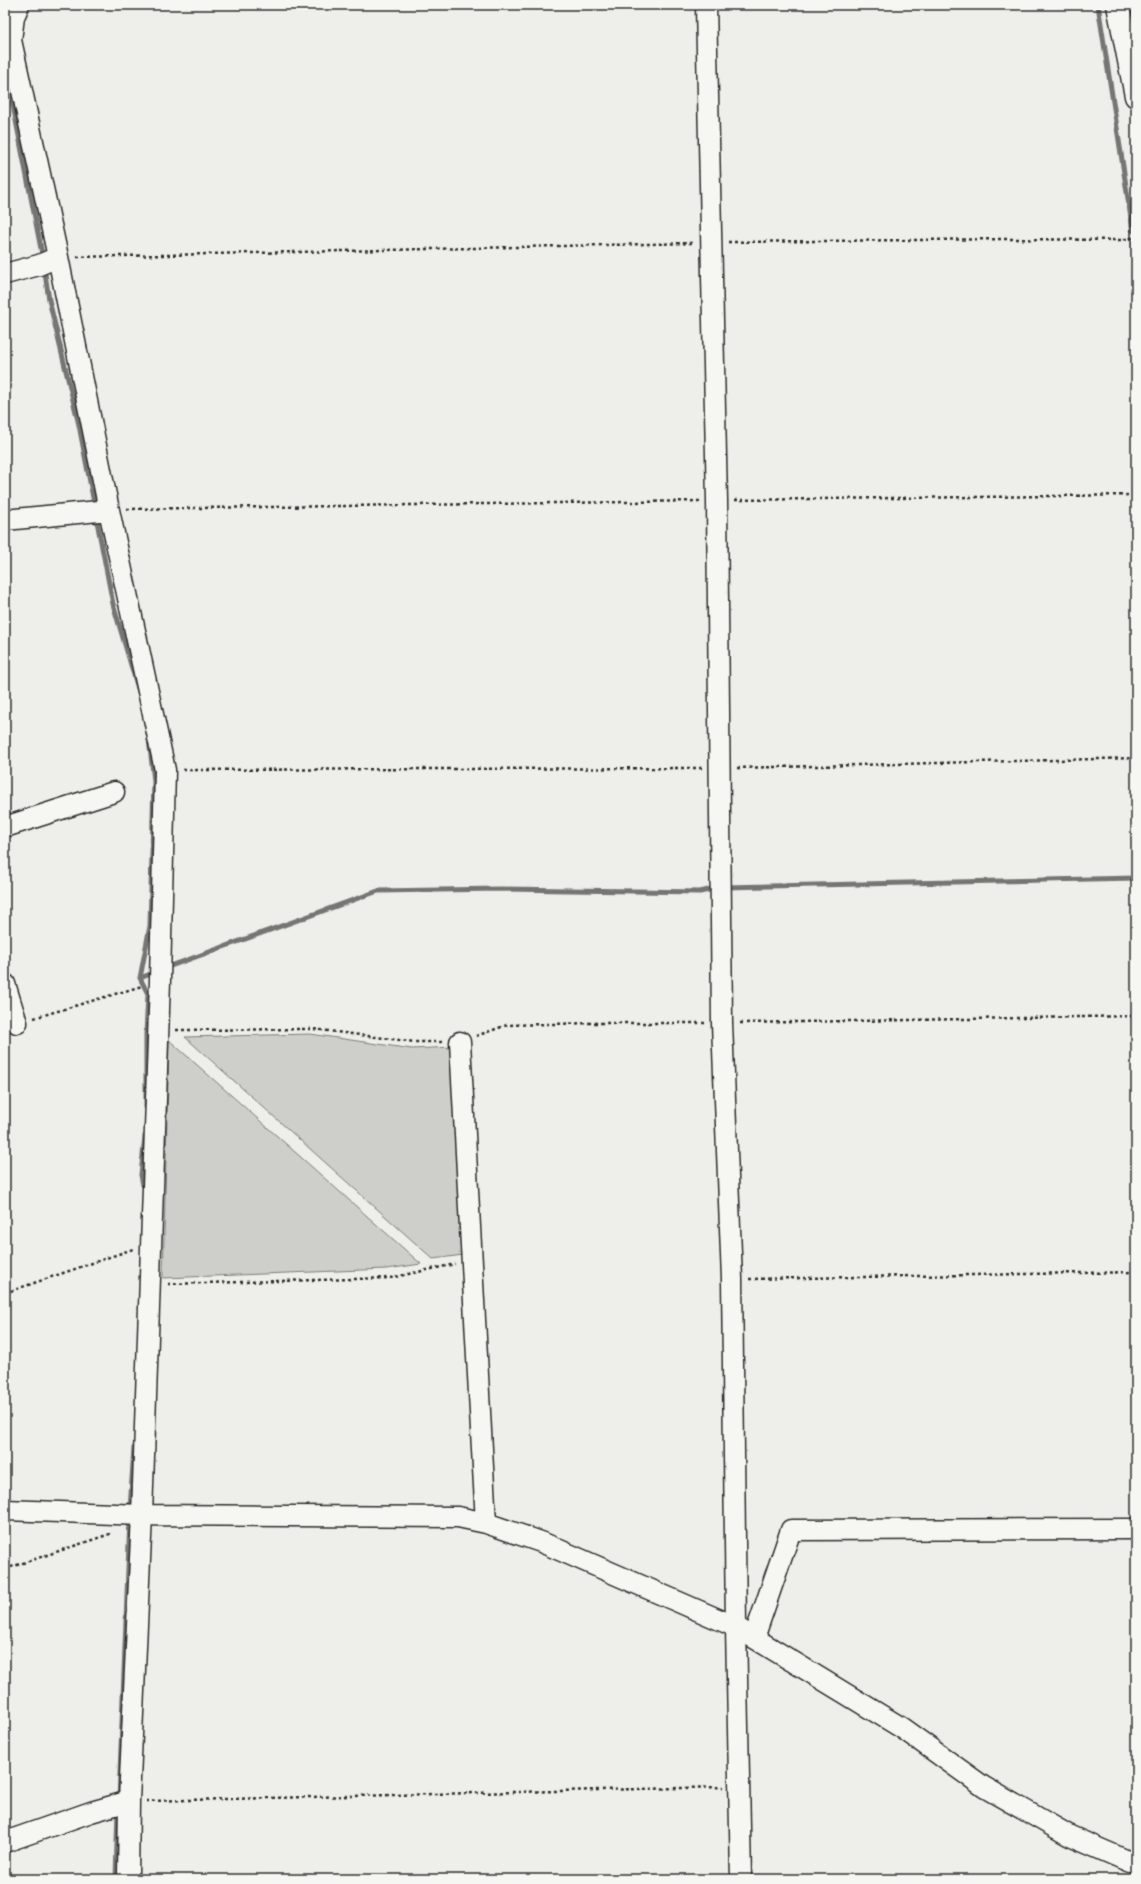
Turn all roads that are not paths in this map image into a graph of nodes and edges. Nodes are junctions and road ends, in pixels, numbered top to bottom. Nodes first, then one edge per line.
1 (706, 5) edge
2 (1118, 5) edge
3 (12, 13) edge
4 (1136, 96) edge
5 (58, 257) junction
6 (5, 274) edge
7 (109, 510) junction
8 (5, 520) edge
9 (114, 792) dead end
10 (5, 827) edge
11 (5, 984) edge
12 (17, 1023) road end
13 (460, 1042) road end
14 (5, 1510) edge
15 (142, 1515) junction
16 (486, 1523) junction
17 (1136, 1529) edge
18 (736, 1627) junction
19 (754, 1638) junction
20 (129, 1801) junction
21 (5, 1842) edge
22 (1136, 1862) edge
23 (128, 1879) edge
24 (742, 1879) edge

1 - 18 street
2 - 4 main road
3 - 5 street
5 - 6 street
5 - 7 street
7 - 8 street
7 - 15 street
9 - 10 street
11 - 12 street
13 - 16 street
14 - 15 street
15 - 16 street
15 - 20 street
16 - 18 street
17 - 19 street
18 - 19 street
18 - 24 street
19 - 22 street
20 - 21 street
20 - 23 street

